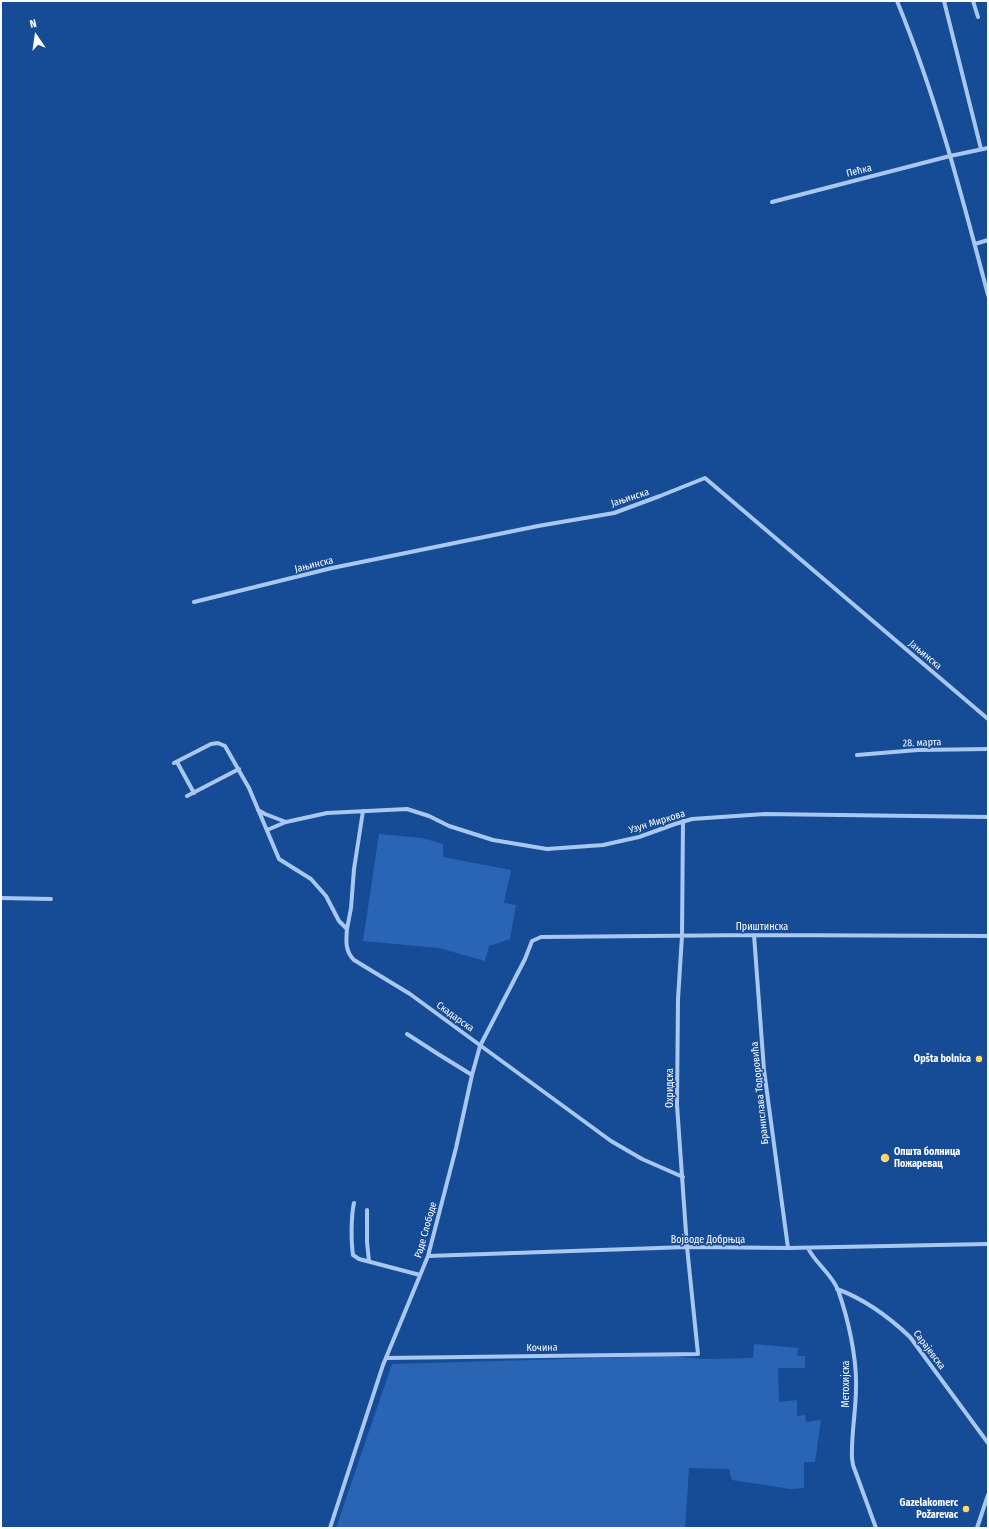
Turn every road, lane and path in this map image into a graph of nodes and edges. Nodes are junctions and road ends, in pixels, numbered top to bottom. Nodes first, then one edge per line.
1 (897, 1) edge
2 (944, 1) edge
3 (973, 1) edge
4 (978, 17) dead end
5 (988, 148) edge
6 (981, 150) junction
7 (950, 156) junction
8 (772, 202) dead end
9 (988, 240) edge
10 (975, 244) junction
11 (988, 295) edge
12 (194, 602) dead end
13 (988, 719) edge
14 (988, 749) edge
15 (858, 755) dead end
16 (239, 769) junction
17 (194, 793) junction
18 (187, 796) dead end
19 (258, 810) junction
20 (363, 811) junction
21 (988, 817) edge
22 (683, 821) junction
23 (286, 822) junction
24 (267, 830) junction
25 (1, 898) edge
26 (51, 898) dead end
27 (347, 929) junction
28 (754, 935) junction
29 (682, 936) junction
30 (988, 936) edge
31 (536, 939) joint
32 (407, 1034) dead end
33 (480, 1046) junction
34 (472, 1075) junction
35 (683, 1177) junction
36 (354, 1203) dead end
37 (367, 1210) dead end
38 (988, 1244) edge
39 (687, 1247) junction
40 (788, 1248) junction
41 (808, 1248) junction
42 (428, 1256) junction
43 (369, 1261) junction
44 (420, 1275) junction
45 (837, 1289) junction
46 (698, 1354) joint
47 (387, 1358) junction
48 (988, 1443) edge
49 (988, 1495) edge
50 (330, 1528) edge
51 (876, 1528) edge
52 (977, 1528) edge

1 - 7 street
2 - 6 street
3 - 4 street
5 - 6 street, Пећка
6 - 7 street, Пећка
7 - 8 street, Пећка
7 - 10 street
9 - 10 street
10 - 11 street
12 - 13 street, Јањинска
14 - 15 street, 28. марта
16 - 17 street
16 - 17 street
16 - 19 street
17 - 18 street
19 - 23 street
19 - 24 street
20 - 22 street, Узун Миркова
20 - 23 street, Узун Миркова
20 - 27 street, Скадарска
21 - 22 street, Узун Миркова
22 - 29 street, Охридска
23 - 24 street, Узун Миркова
24 - 27 street
25 - 26 street
27 - 33 street, Скадарска
28 - 29 street, Приштинска
28 - 30 street, Приштинска
28 - 40 street, Бранислава Тодоровића
29 - 31 street, Приштинска
29 - 35 street, Охридска
31 - 33 street, Раде Слободе
32 - 34 street
33 - 34 street, Раде Слободе
33 - 35 street, Скадарска
34 - 42 street, Раде Слободе
35 - 39 street, Охридска
36 - 43 street
37 - 43 street
38 - 41 street, Војводе Добрњца
39 - 40 street, Војводе Добрњца
39 - 42 street, Војводе Добрњца
39 - 46 street, Охридска
40 - 41 street, Војводе Добрњца
41 - 45 street, Метохијска
42 - 44 street, Раде Слободе
43 - 44 street
44 - 47 street, Раде Слободе
45 - 48 street, Сарајевска
45 - 51 street, Метохијска
46 - 47 street, Кочина
47 - 50 street, Раде Слободе
49 - 52 street

